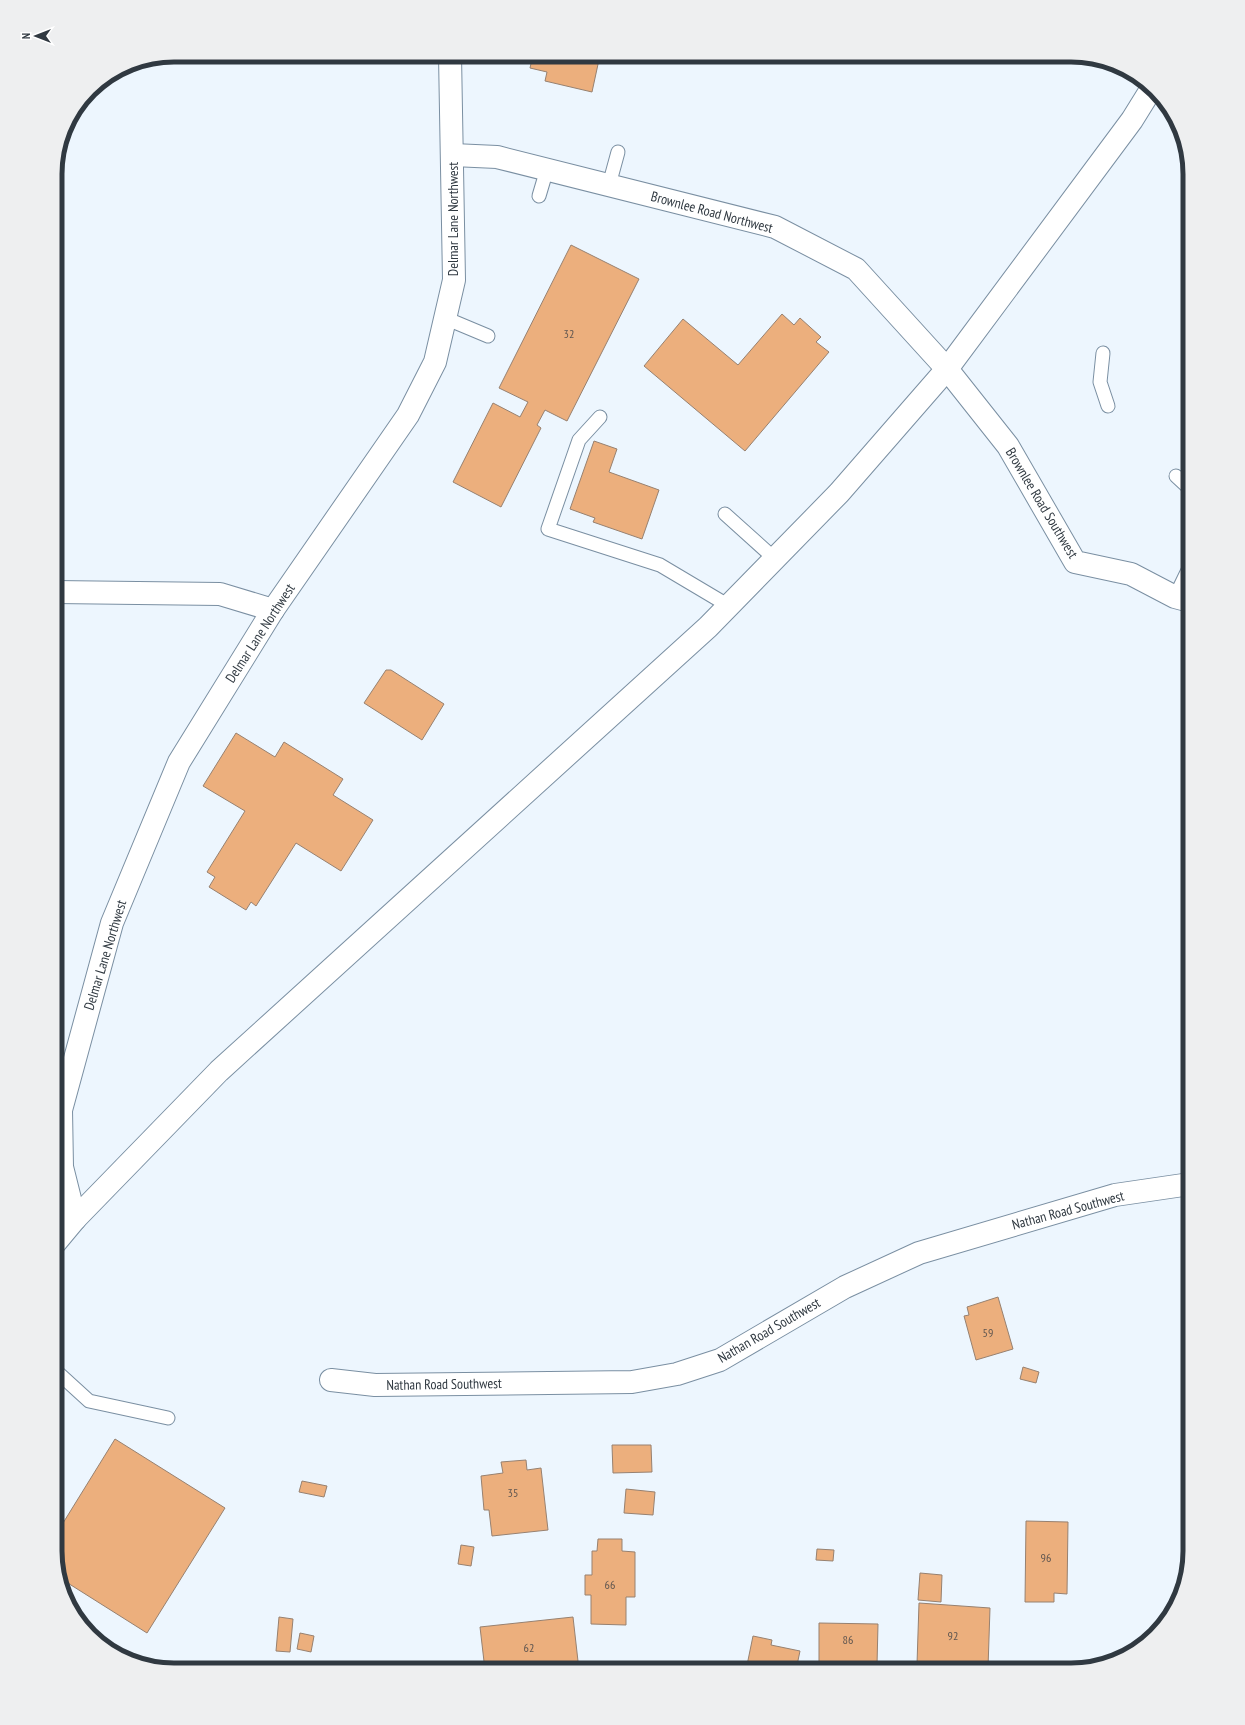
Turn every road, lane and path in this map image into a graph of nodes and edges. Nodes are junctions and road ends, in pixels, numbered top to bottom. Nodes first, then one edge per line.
1 (450, 62) edge
2 (1148, 93) edge
3 (618, 152) dead end
4 (453, 155) junction
5 (547, 169) junction
6 (609, 185) junction
7 (539, 196) dead end
8 (445, 318) junction
9 (488, 336) dead end
10 (1103, 353) dead end
11 (947, 369) junction
12 (1108, 406) dead end
13 (600, 417) dead end
14 (1176, 476) dead end
15 (1183, 482) edge
16 (725, 514) dead end
17 (775, 559) junction
18 (62, 592) edge
19 (1183, 599) edge
20 (729, 606) junction
21 (274, 610) junction
22 (62, 1106) edge
23 (62, 1167) edge
24 (1183, 1185) edge
25 (75, 1219) junction
26 (62, 1235) edge
27 (62, 1376) edge
28 (331, 1380) dead end
29 (168, 1418) dead end

1 - 4 street, Delmar Lane Northwest
2 - 11 street
3 - 6 lane
4 - 5 street, Brownlee Road Northwest
4 - 8 street, Delmar Lane Northwest
5 - 6 street, Brownlee Road Northwest
5 - 7 lane
6 - 11 street, Brownlee Road Northwest
8 - 9 lane
8 - 21 street, Delmar Lane Northwest
10 - 12 lane
11 - 17 street
11 - 19 street, Brownlee Road Southwest
13 - 20 lane
14 - 15 lane
16 - 17 lane
17 - 20 street
18 - 21 street
20 - 25 street
21 - 22 street, Delmar Lane Northwest
23 - 25 street, Delmar Lane Northwest
24 - 28 street, Nathan Road Southwest
25 - 26 street
27 - 29 lane

